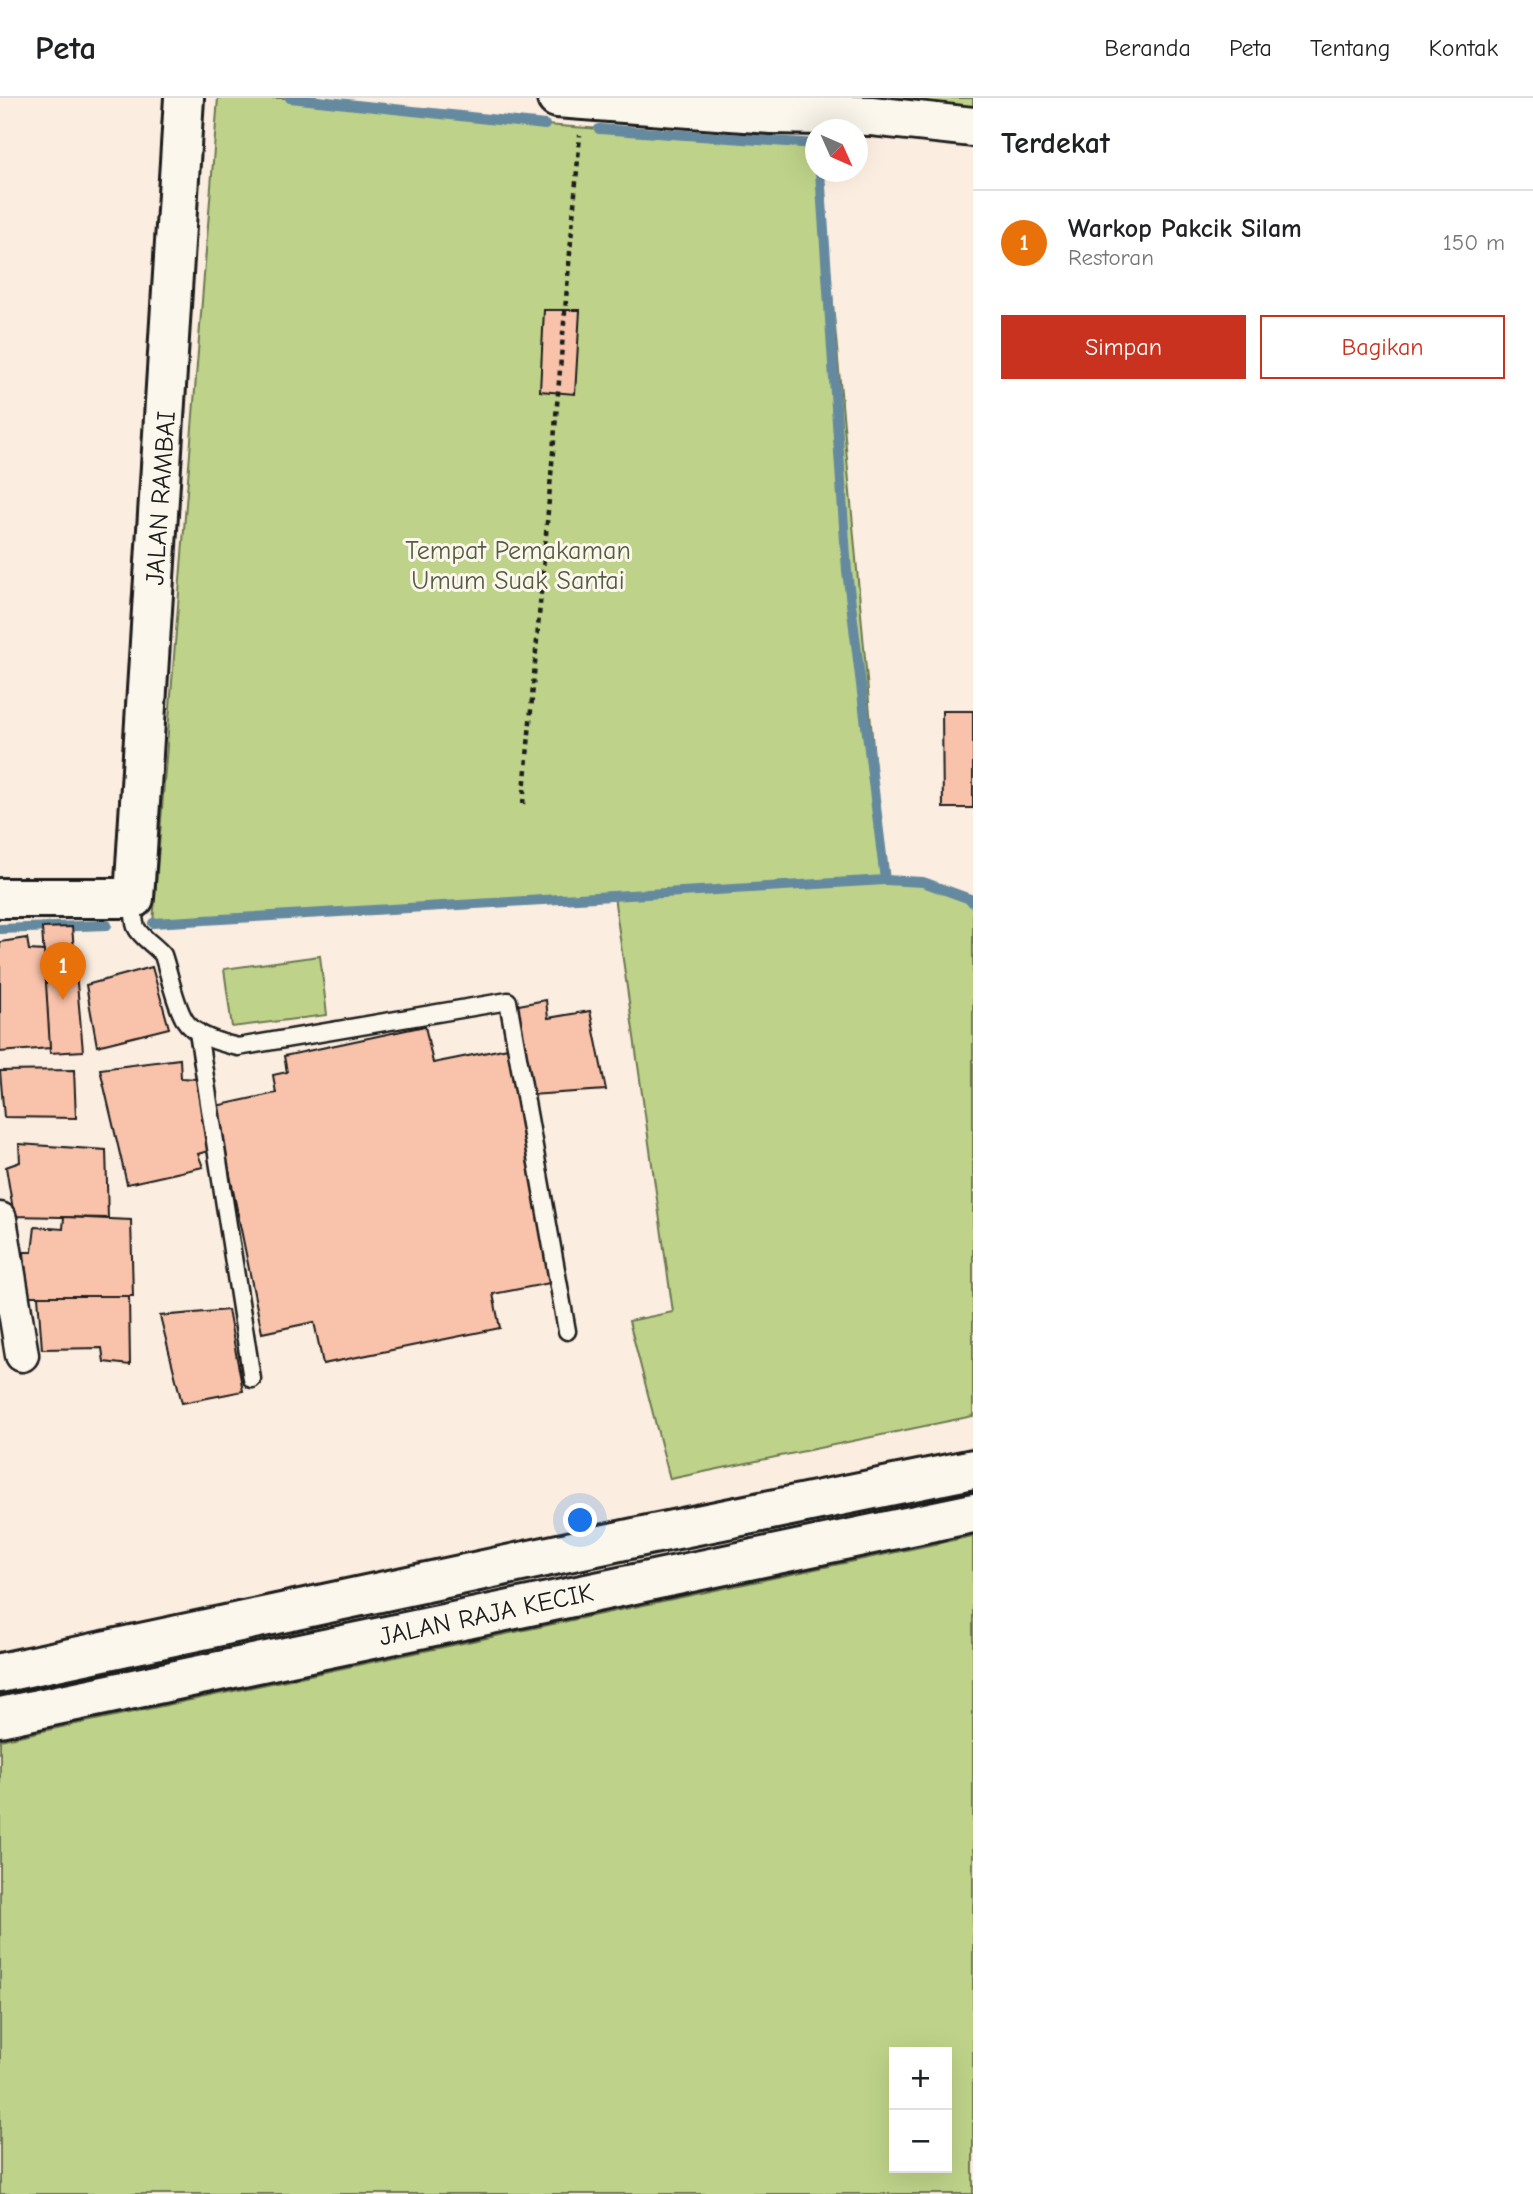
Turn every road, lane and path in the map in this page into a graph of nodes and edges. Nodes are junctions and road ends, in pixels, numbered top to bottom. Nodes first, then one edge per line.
1 (184, 98) edge
2 (570, 99) edge
3 (973, 127) edge
4 (523, 804) dead end
5 (0, 898) edge
6 (134, 898) junction
7 (198, 1032) junction
8 (0, 1219) edge
9 (567, 1331) dead end
10 (22, 1355) dead end
11 (252, 1379) dead end
12 (973, 1469) edge
13 (973, 1513) edge
14 (648, 1535) junction
15 (658, 1578) junction
16 (0, 1673) edge
17 (0, 1717) edge

1 - 6 main road, JALAN RAMBAI
2 - 3 main road
2 - 4 path
5 - 6 main road
6 - 7 lane
7 - 9 lane
7 - 11 lane
8 - 10 street
12 - 14 main road, JALAN RAJA KECIK
13 - 15 main road, JALAN RAJA KECIK
14 - 15 main road
14 - 16 main road, JALAN RAJA KECIK
15 - 17 main road, JALAN RAJA KECIK

